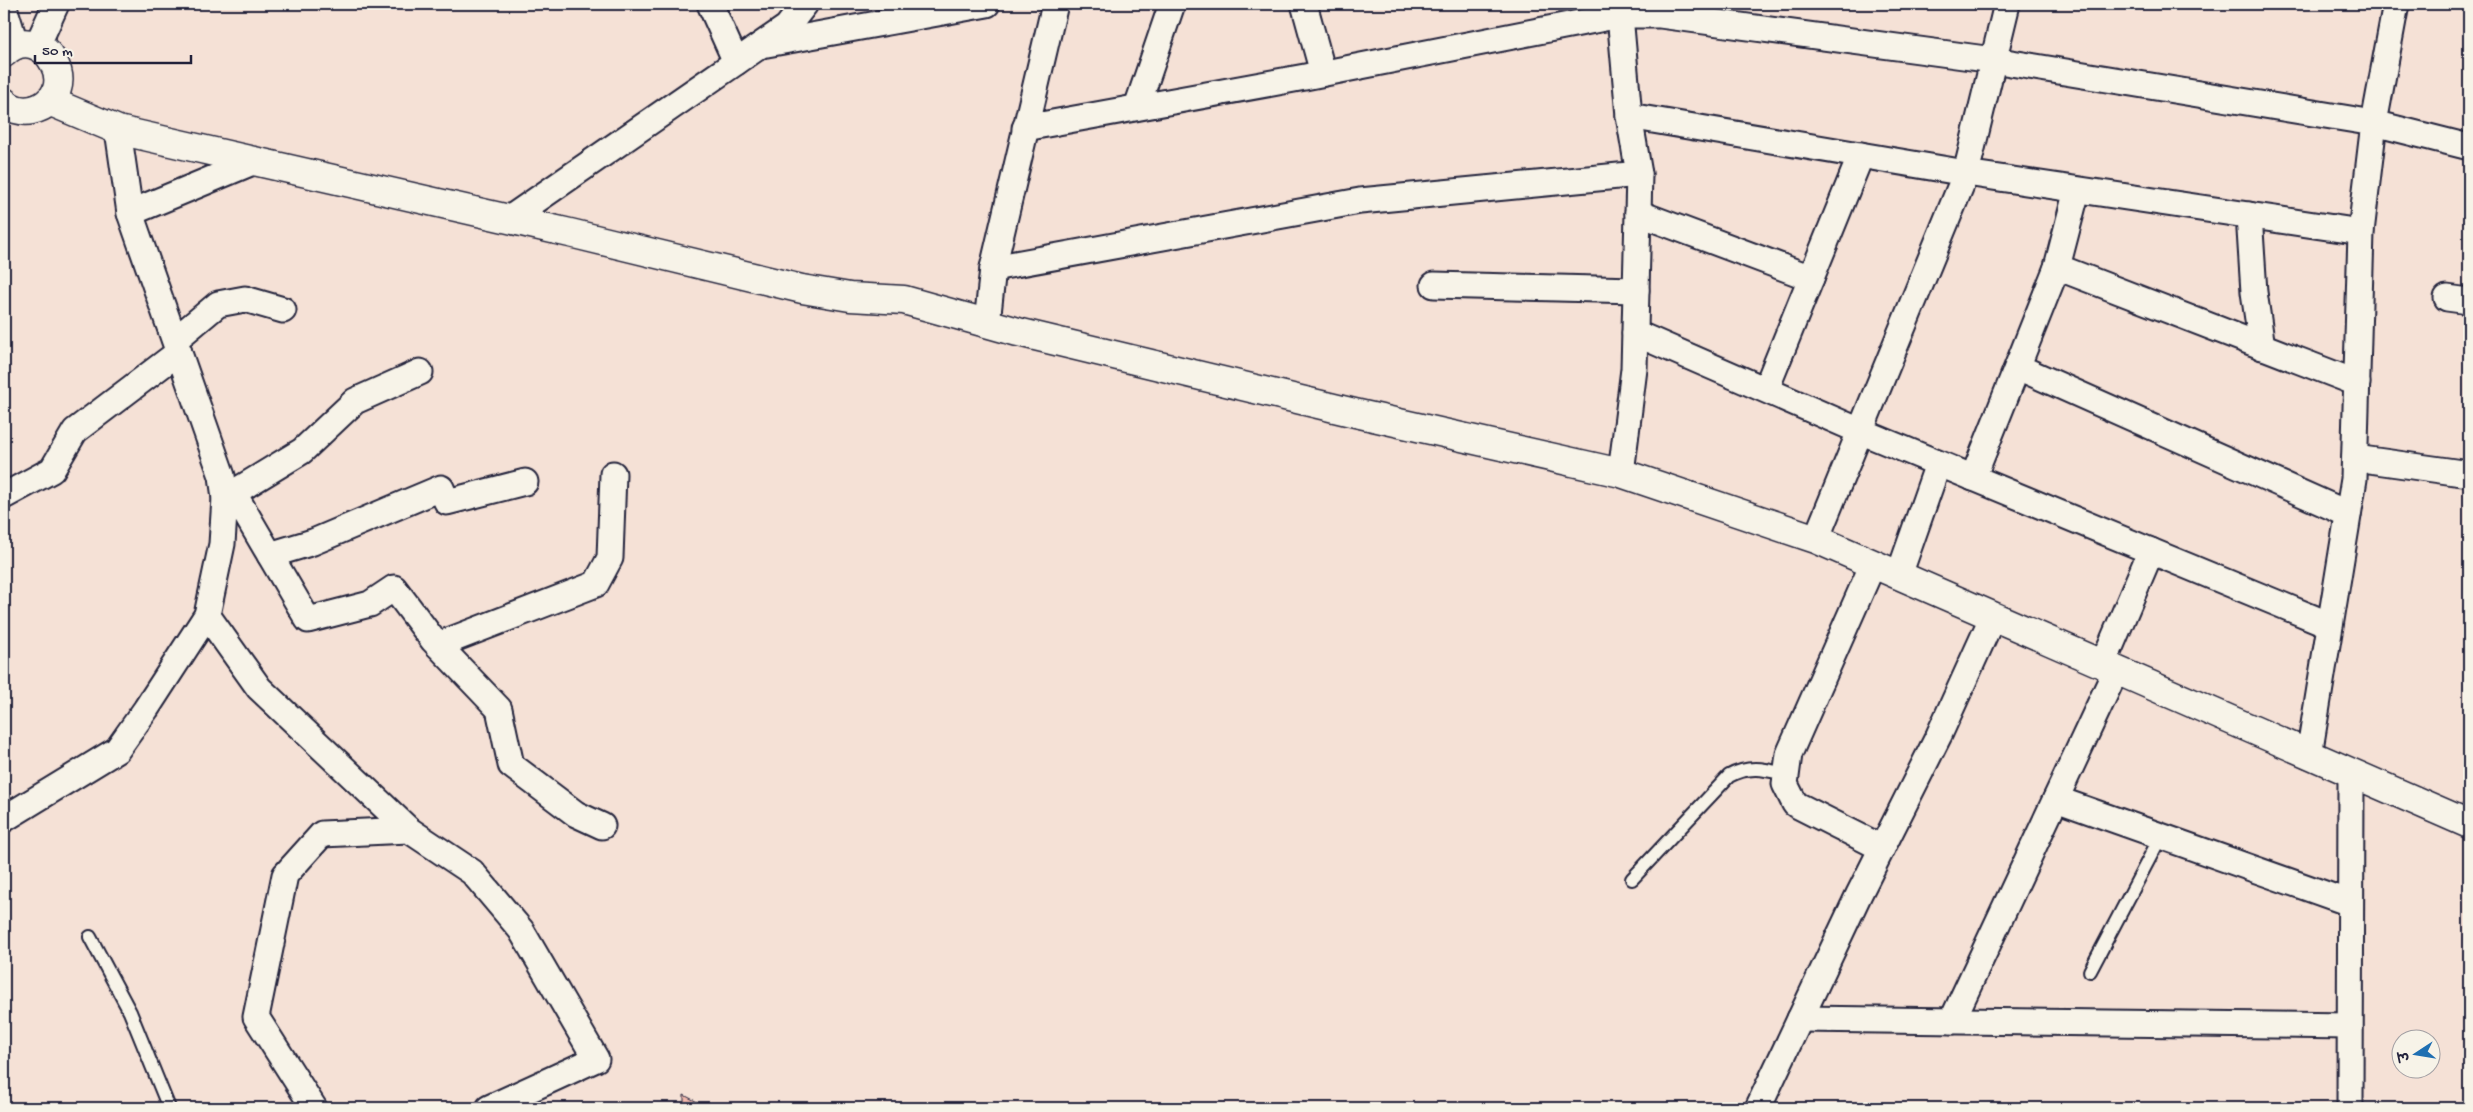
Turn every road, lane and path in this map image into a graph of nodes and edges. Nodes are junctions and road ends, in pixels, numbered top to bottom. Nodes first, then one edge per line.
1 (56, 4) edge
2 (710, 4) edge
3 (805, 4) edge
4 (987, 4) edge
5 (1056, 4) edge
6 (1172, 4) edge
7 (1304, 4) edge
8 (2007, 4) edge
9 (2396, 4) edge
10 (4, 7) edge
11 (1620, 9) edge
12 (760, 46) junction
13 (19, 49) edge
14 (1993, 60) junction
15 (736, 62) junction
16 (1323, 73) junction
17 (49, 101) junction
18 (5, 106) edge
19 (1137, 107) junction
20 (1629, 116) junction
21 (2374, 123) junction
22 (1025, 128) junction
23 (118, 130) junction
24 (2469, 147) edge
25 (1861, 155) junction
26 (255, 160) junction
27 (1966, 173) junction
28 (1640, 174) junction
29 (2077, 190) junction
30 (130, 213) junction
31 (1638, 213) junction
32 (2249, 215) junction
33 (509, 219) junction
34 (2361, 232) junction
35 (993, 268) junction
36 (2057, 268) junction
37 (1811, 278) junction
38 (1434, 286) dead end
39 (1636, 290) junction
40 (283, 310) dead end
41 (987, 323) junction
42 (1635, 333) junction
43 (177, 346) junction
44 (2262, 347) junction
45 (2018, 367) junction
46 (420, 372) dead end
47 (2357, 383) junction
48 (1766, 389) junction
49 (1860, 431) junction
50 (2354, 458) junction
51 (1938, 464) junction
52 (612, 474) dead end
53 (1621, 474) junction
54 (2469, 474) edge
55 (1973, 478) junction
56 (525, 482) dead end
57 (229, 495) junction
58 (4, 496) edge
59 (2348, 514) junction
60 (1816, 539) junction
61 (2152, 551) junction
62 (270, 555) junction
63 (1873, 564) junction
64 (1899, 576) junction
65 (207, 615) junction
66 (1993, 616) junction
67 (2330, 625) junction
68 (438, 645) junction
69 (2109, 667) junction
70 (2309, 755) junction
71 (2350, 773) junction
72 (1785, 774) junction
73 (2056, 799) junction
74 (4, 819) edge
75 (2469, 824) edge
76 (602, 826) dead end
77 (410, 830) junction
78 (2161, 836) junction
79 (1882, 848) junction
80 (1632, 879) dead end
81 (2350, 903) junction
82 (90, 937) dead end
83 (2090, 971) dead end
84 (1800, 1019) junction
85 (1952, 1021) junction
86 (2349, 1026) junction
87 (169, 1108) edge
88 (314, 1108) edge
89 (490, 1108) edge
90 (1758, 1108) edge
91 (2350, 1108) edge

1 - 13 street
2 - 15 street
3 - 12 street
4 - 12 street
5 - 22 street
6 - 19 street
7 - 16 street
8 - 14 street
9 - 21 street
10 - 13 street
11 - 14 street
11 - 16 street
11 - 20 street
12 - 15 street
13 - 17 street
14 - 21 street
14 - 27 street
15 - 33 street
16 - 19 street
17 - 18 street
17 - 23 street
19 - 22 street
20 - 25 street
20 - 28 street
21 - 24 street
21 - 34 street
22 - 35 street
23 - 26 street
23 - 30 street
25 - 27 street
25 - 37 street
26 - 30 street
26 - 33 street
27 - 29 street
27 - 49 street
28 - 31 street
28 - 35 street
29 - 32 street
29 - 36 street
30 - 43 street
31 - 37 street
31 - 39 street
32 - 34 street
32 - 44 street
33 - 41 street
34 - 47 street
35 - 41 street
36 - 44 street
36 - 45 street
37 - 48 street
38 - 39 street
39 - 42 street
40 - 43 street
41 - 53 street
42 - 48 street
42 - 53 street
43 - 57 street
43 - 58 street
44 - 47 street
45 - 55 street
45 - 59 street
46 - 57 street
47 - 50 street
48 - 49 street
49 - 51 street
49 - 60 street
50 - 54 street
50 - 59 street
51 - 55 street
51 - 64 street
52 - 68 street
53 - 60 street
55 - 61 street
56 - 62 street
57 - 62 street
57 - 65 street
59 - 67 street
60 - 63 street
61 - 67 street
61 - 69 street
62 - 68 street
63 - 64 street
63 - 72 street
64 - 66 street
65 - 74 street
65 - 77 street
66 - 69 street
66 - 79 street
67 - 70 street
68 - 76 street
69 - 70 street
69 - 73 street
70 - 71 street
71 - 75 street
71 - 81 street
72 - 79 street
72 - 80 lane
73 - 78 street
73 - 85 street
77 - 88 street
77 - 89 street
78 - 81 street
78 - 83 lane
79 - 84 street
81 - 86 street
82 - 87 lane
84 - 85 street
84 - 90 street
85 - 86 street
86 - 91 street

